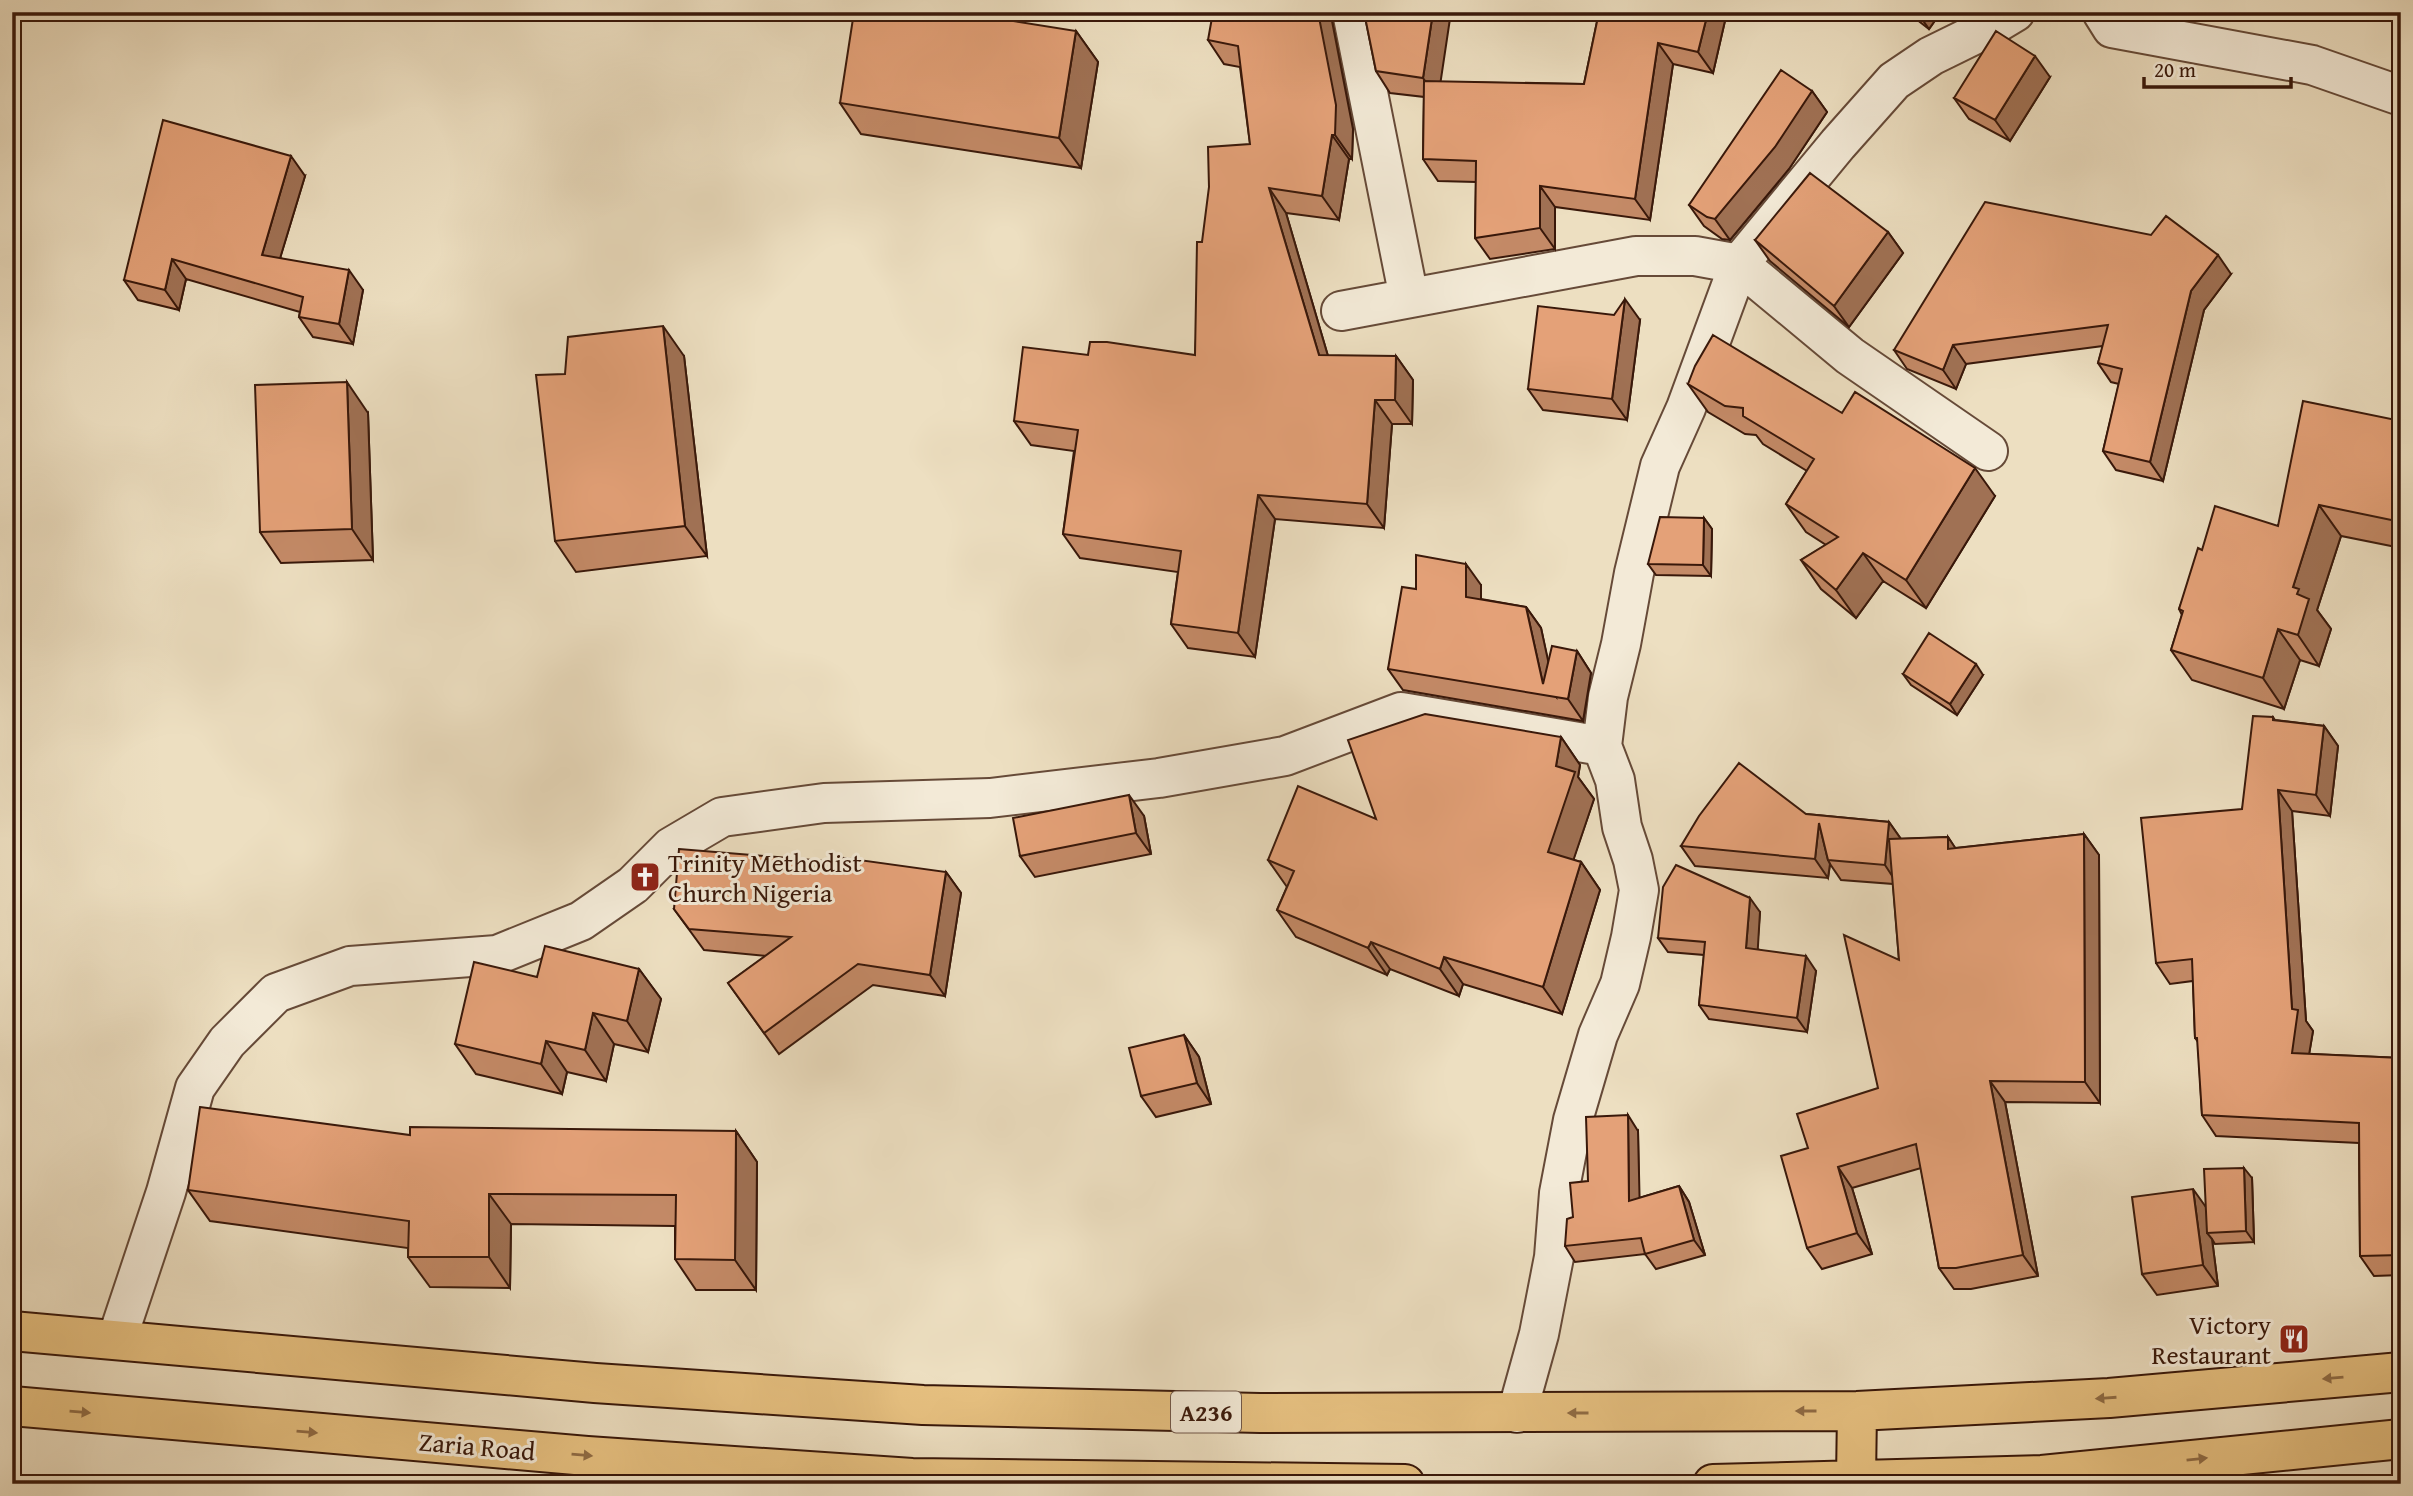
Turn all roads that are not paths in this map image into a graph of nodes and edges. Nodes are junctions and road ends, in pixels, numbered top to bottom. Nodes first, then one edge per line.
1 (1352, 12) edge
2 (2015, 12) edge
3 (2102, 12) edge
4 (2401, 96) edge
5 (1739, 264) junction
6 (1409, 298) junction
7 (1340, 311) dead end
8 (1988, 451) dead end
9 (1602, 746) junction
10 (12, 1331) edge
11 (117, 1339) junction
12 (2401, 1372) edge
13 (12, 1406) edge
14 (1857, 1411) junction
15 (1517, 1413) junction
16 (2401, 1439) edge
17 (1856, 1479) junction
18 (1405, 1484) edge
19 (1713, 1484) edge

1 - 6 street
2 - 5 street
3 - 4 street
5 - 6 street
5 - 8 street
5 - 9 street
6 - 7 street
9 - 11 street
9 - 15 street
10 - 11 highway, A236
11 - 15 highway, A236
12 -> 14 highway, A236
13 -> 18 highway, Zaria Road
14 -> 15 highway, A236
14 - 17 highway
17 -> 16 highway
17 - 19 highway

